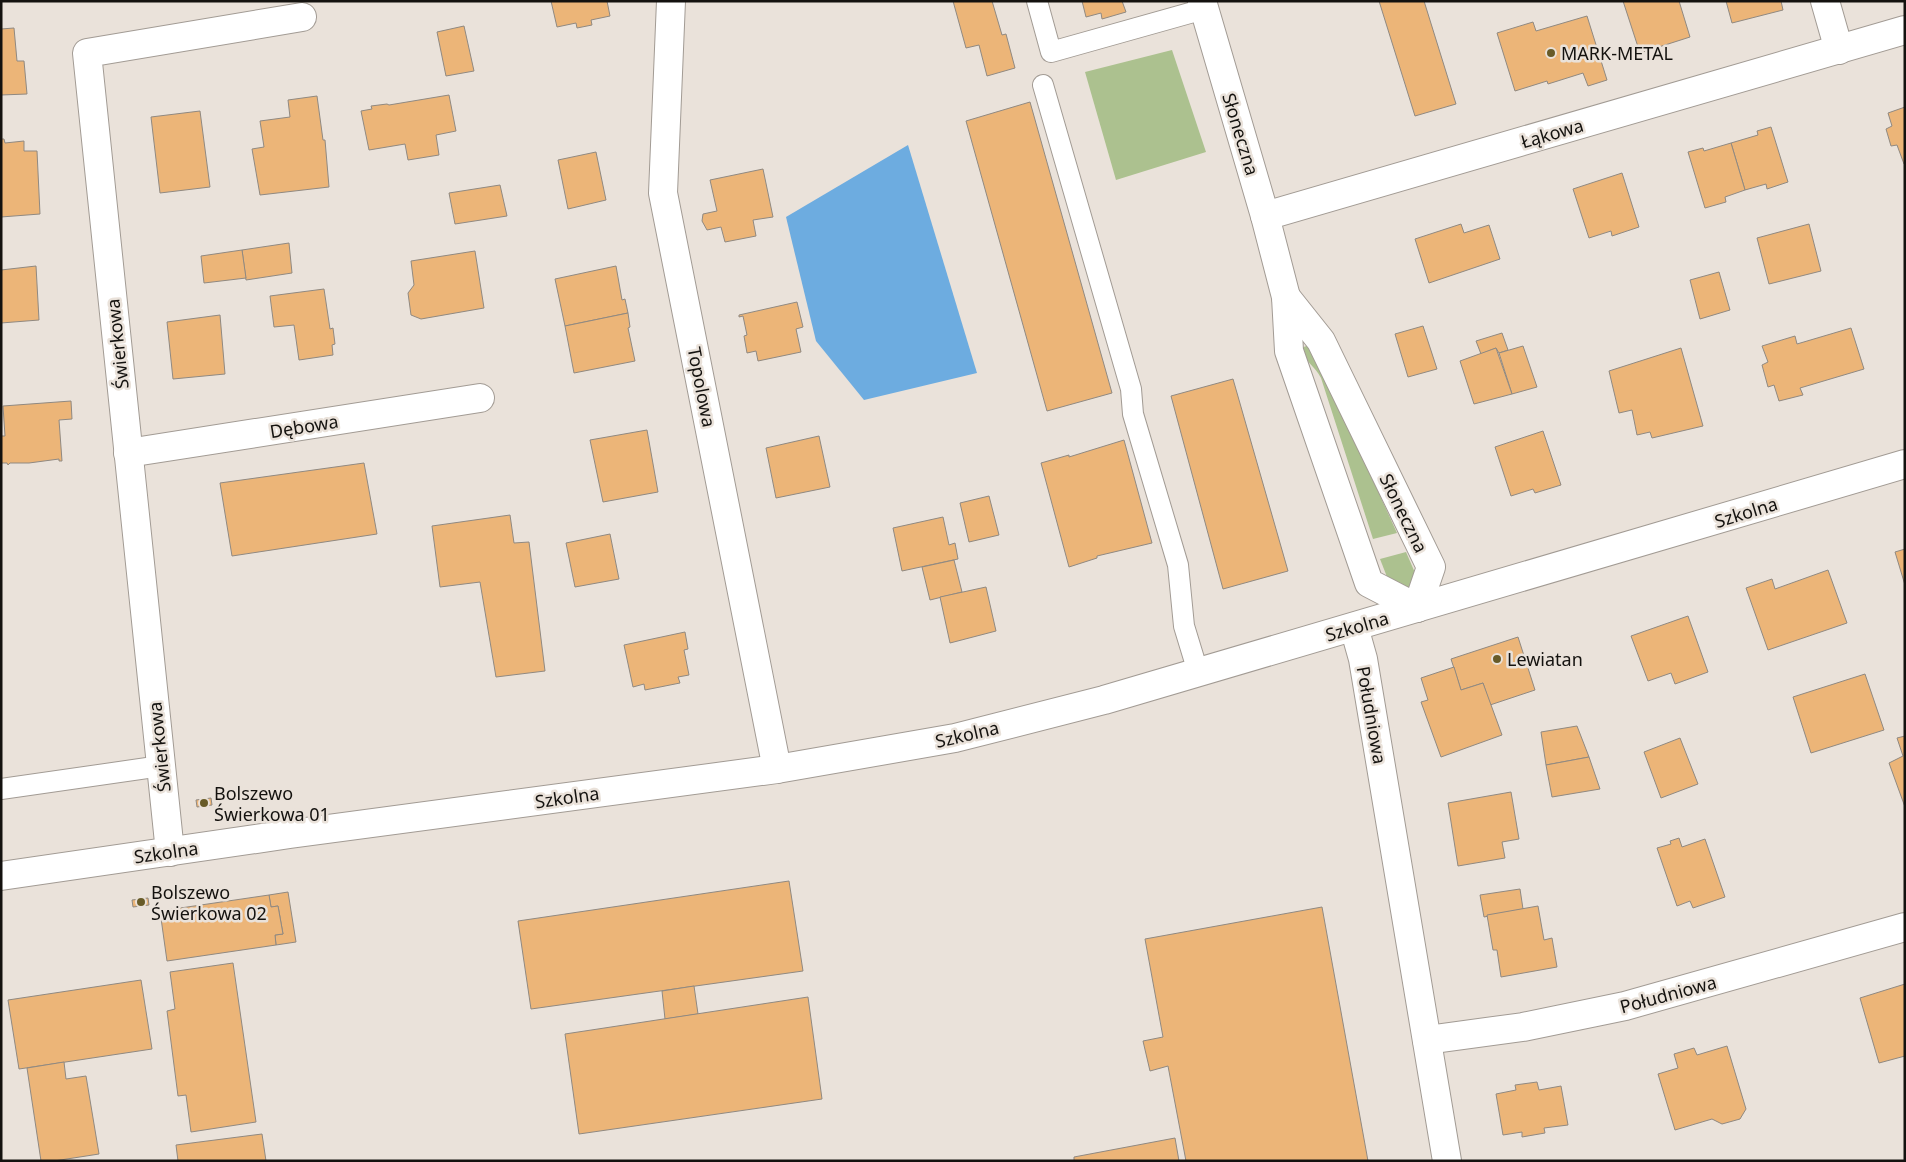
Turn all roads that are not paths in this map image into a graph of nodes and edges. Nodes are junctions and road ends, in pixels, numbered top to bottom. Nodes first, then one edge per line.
1 (671, 1) edge
2 (1037, 1) edge
3 (1825, 1) edge
4 (1203, 5) edge
5 (302, 17) dead end
6 (1905, 30) edge
7 (1839, 50) junction
8 (1043, 85) dead end
9 (1266, 216) junction
10 (1286, 297) junction
11 (480, 398) dead end
12 (128, 453) junction
13 (1905, 464) edge
14 (1417, 608) junction
15 (1354, 627) junction
16 (1198, 672) junction
17 (161, 766) junction
18 (777, 769) junction
19 (1, 789) edge
20 (170, 852) junction
21 (1, 876) edge
22 (1905, 927) edge
23 (1427, 1040) junction
24 (1447, 1161) edge

1 - 18 street, Topolowa
2 - 4 lane
3 - 7 street
4 - 9 street, Słoneczna
5 - 12 street, Świerkowa
6 - 7 street, Łąkowa
7 - 9 street, Łąkowa
8 - 16 lane
9 - 10 street, Słoneczna
10 - 14 street, Słoneczna
10 - 14 street, Słoneczna
11 - 12 street, Dębowa
12 - 17 street, Świerkowa
13 - 14 street, Szkolna
14 - 15 street, Szkolna
15 - 16 street, Szkolna
15 - 23 street, Południowa
16 - 18 street, Szkolna
17 - 19 lane
17 - 20 street, Świerkowa
18 - 20 street, Szkolna
20 - 21 street, Szkolna
22 - 23 street, Południowa
23 - 24 street, Południowa

